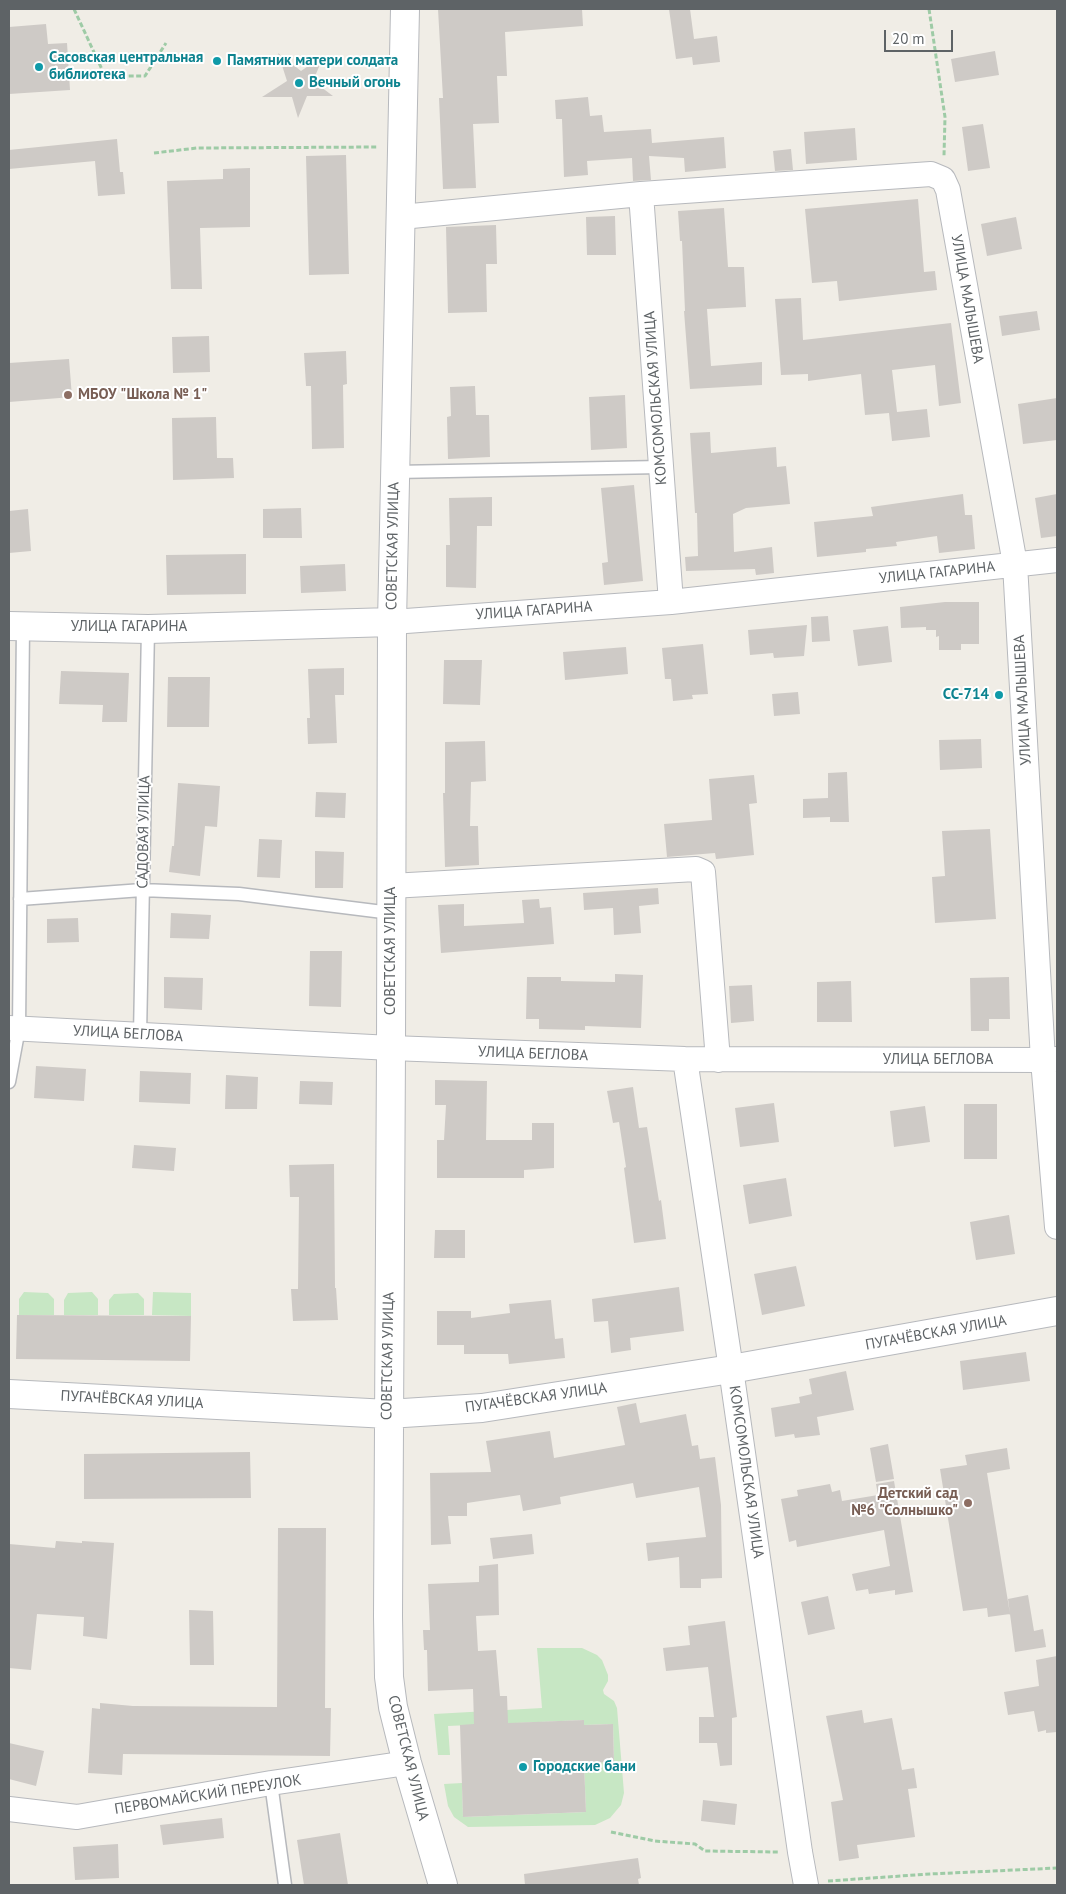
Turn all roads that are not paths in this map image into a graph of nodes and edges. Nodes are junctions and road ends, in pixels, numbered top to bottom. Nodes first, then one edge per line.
1 (405, 9) edge
2 (641, 194) junction
3 (400, 217) junction
4 (661, 467) junction
5 (395, 472) junction
6 (1057, 560) edge
7 (1015, 564) junction
8 (671, 602) junction
9 (392, 622) junction
10 (16, 626) edge
11 (148, 628) junction
12 (391, 886) junction
13 (142, 890) junction
14 (20, 899) junction
15 (391, 913) junction
16 (14, 1028) edge
17 (140, 1035) junction
18 (391, 1048) junction
19 (685, 1059) junction
20 (718, 1060) junction
21 (1050, 1060) edge
22 (9, 1082) edge
23 (1057, 1227) edge
24 (1057, 1311) edge
25 (731, 1369) junction
26 (9, 1394) edge
27 (388, 1414) junction
28 (407, 1763) junction
29 (271, 1784) junction
30 (9, 1809) edge
31 (806, 1884) edge
32 (285, 1885) edge
33 (443, 1885) edge

1 - 3 street, СОВЕТСКАЯ УЛИЦА
2 - 3 street
2 - 4 street, КОМСОМОЛЬСКАЯ УЛИЦА
2 - 7 street, УЛИЦА МАЛЫШЕВА
3 - 5 street, СОВЕТСКАЯ УЛИЦА
4 - 5 lane
4 - 8 street, КОМСОМОЛЬСКАЯ УЛИЦА
5 - 9 street, СОВЕТСКАЯ УЛИЦА
6 - 7 street, УЛИЦА ГАГАРИНА
7 - 8 street, УЛИЦА ГАГАРИНА
7 - 21 street, УЛИЦА МАЛЫШЕВА
8 - 9 street, УЛИЦА ГАГАРИНА
9 - 11 street, УЛИЦА ГАГАРИНА
9 - 12 street, СОВЕТСКАЯ УЛИЦА
10 - 11 street, УЛИЦА ГАГАРИНА
10 - 14 lane
11 - 13 lane, САДОВАЯ УЛИЦА
12 - 15 street, СОВЕТСКАЯ УЛИЦА
12 - 20 street
13 - 14 lane
13 - 15 lane
13 - 17 lane, САДОВАЯ УЛИЦА
14 - 16 lane
15 - 18 street, СОВЕТСКАЯ УЛИЦА
16 - 17 street, УЛИЦА БЕГЛОВА
16 - 22 lane
17 - 18 street, УЛИЦА БЕГЛОВА
18 - 19 street, УЛИЦА БЕГЛОВА
18 - 27 street, СОВЕТСКАЯ УЛИЦА
19 - 20 street, УЛИЦА БЕГЛОВА
19 - 25 street, КОМСОМОЛЬСКАЯ УЛИЦА
20 - 21 street, УЛИЦА БЕГЛОВА
21 - 23 street, УЛИЦА МАЛЫШЕВА
24 - 25 street, ПУГАЧЁВСКАЯ УЛИЦА
25 - 27 street, ПУГАЧЁВСКАЯ УЛИЦА
25 - 31 street, КОМСОМОЛЬСКАЯ УЛИЦА
26 - 27 street, ПУГАЧЁВСКАЯ УЛИЦА
27 - 28 street, СОВЕТСКАЯ УЛИЦА
28 - 29 street, ПЕРВОМАЙСКИЙ ПЕРЕУЛОК
28 - 33 street, СОВЕТСКАЯ УЛИЦА
29 - 30 street, ПЕРВОМАЙСКИЙ ПЕРЕУЛОК
29 - 32 lane

